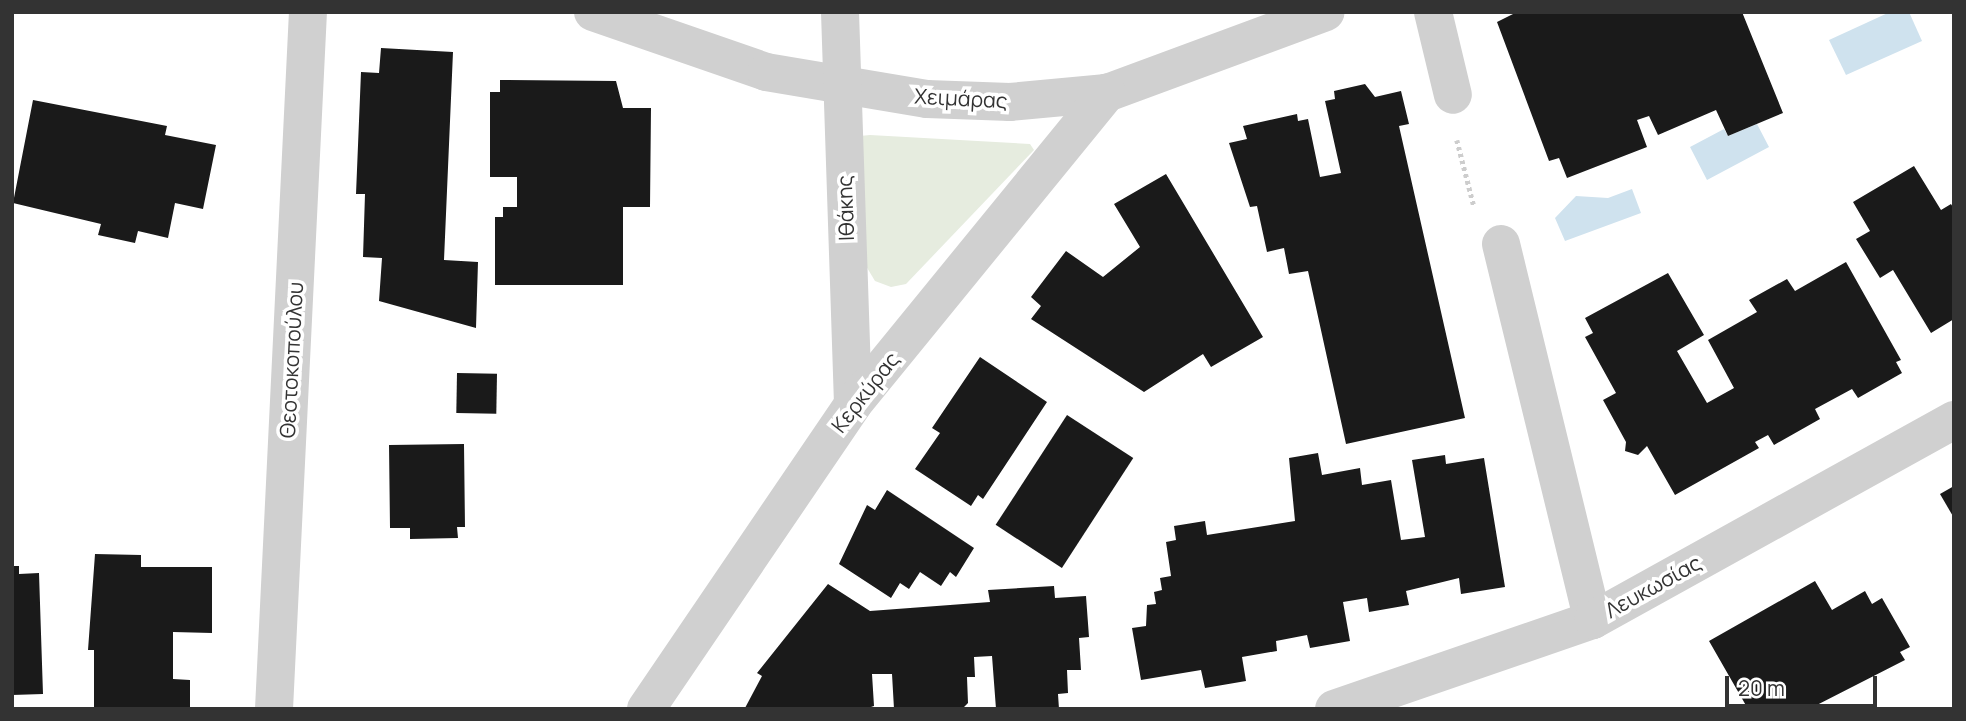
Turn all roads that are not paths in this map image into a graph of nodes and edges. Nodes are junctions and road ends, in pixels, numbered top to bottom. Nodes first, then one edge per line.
1 (308, 12) edge
2 (593, 12) edge
3 (840, 12) edge
4 (1326, 12) edge
5 (1433, 12) edge
6 (840, 84) junction
7 (1107, 93) junction
8 (1453, 95) dead end
9 (1501, 244) dead end
10 (853, 404) junction
11 (1954, 420) edge
12 (1593, 620) junction
13 (274, 709) edge
14 (646, 709) edge
15 (1334, 709) edge

1 - 13 street, Θεοτοκοπούλου
2 - 6 street, Χειμάρας
3 - 6 street, Ιθάκης
4 - 7 street, Χειμάρας
5 - 8 street
6 - 7 street, Χειμάρας
6 - 10 street, Ιθάκης
7 - 10 street, Κερκύρας
9 - 12 street
10 - 14 street, Κερκύρας
11 - 12 street, Λευκωσίας
12 - 15 street, Λευκωσίας

